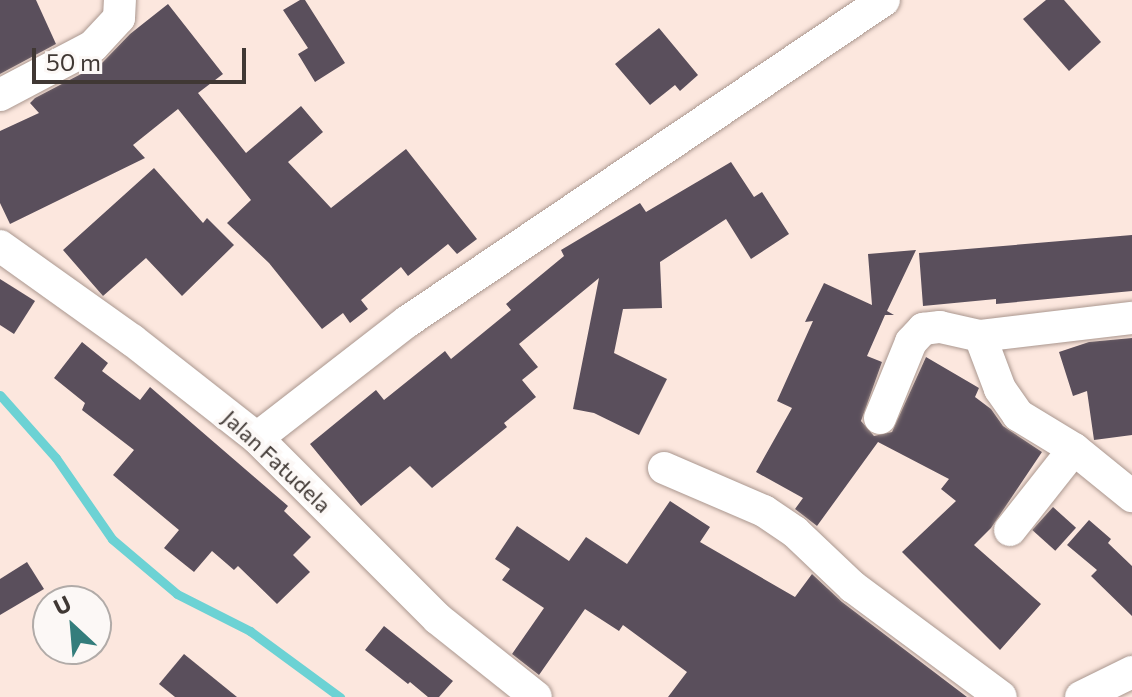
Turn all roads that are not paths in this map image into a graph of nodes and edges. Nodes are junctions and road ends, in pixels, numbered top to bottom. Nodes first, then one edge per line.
1 (120, 0) edge
2 (884, 0) edge
3 (0, 95) edge
4 (0, 246) edge
5 (1132, 318) edge
6 (980, 336) junction
7 (880, 418) dead end
8 (257, 438) junction
9 (1074, 449) junction
10 (664, 468) dead end
11 (1132, 496) edge
12 (1010, 530) dead end
13 (1132, 672) edge
14 (536, 697) edge
15 (1001, 697) edge
16 (1081, 697) edge

1 - 3 street
2 - 8 street
4 - 8 street, Jalan Fatudela
5 - 6 street
6 - 7 street
6 - 9 street
8 - 14 street, Jalan Fatudela
9 - 11 street
9 - 12 street
10 - 15 street
13 - 16 street

